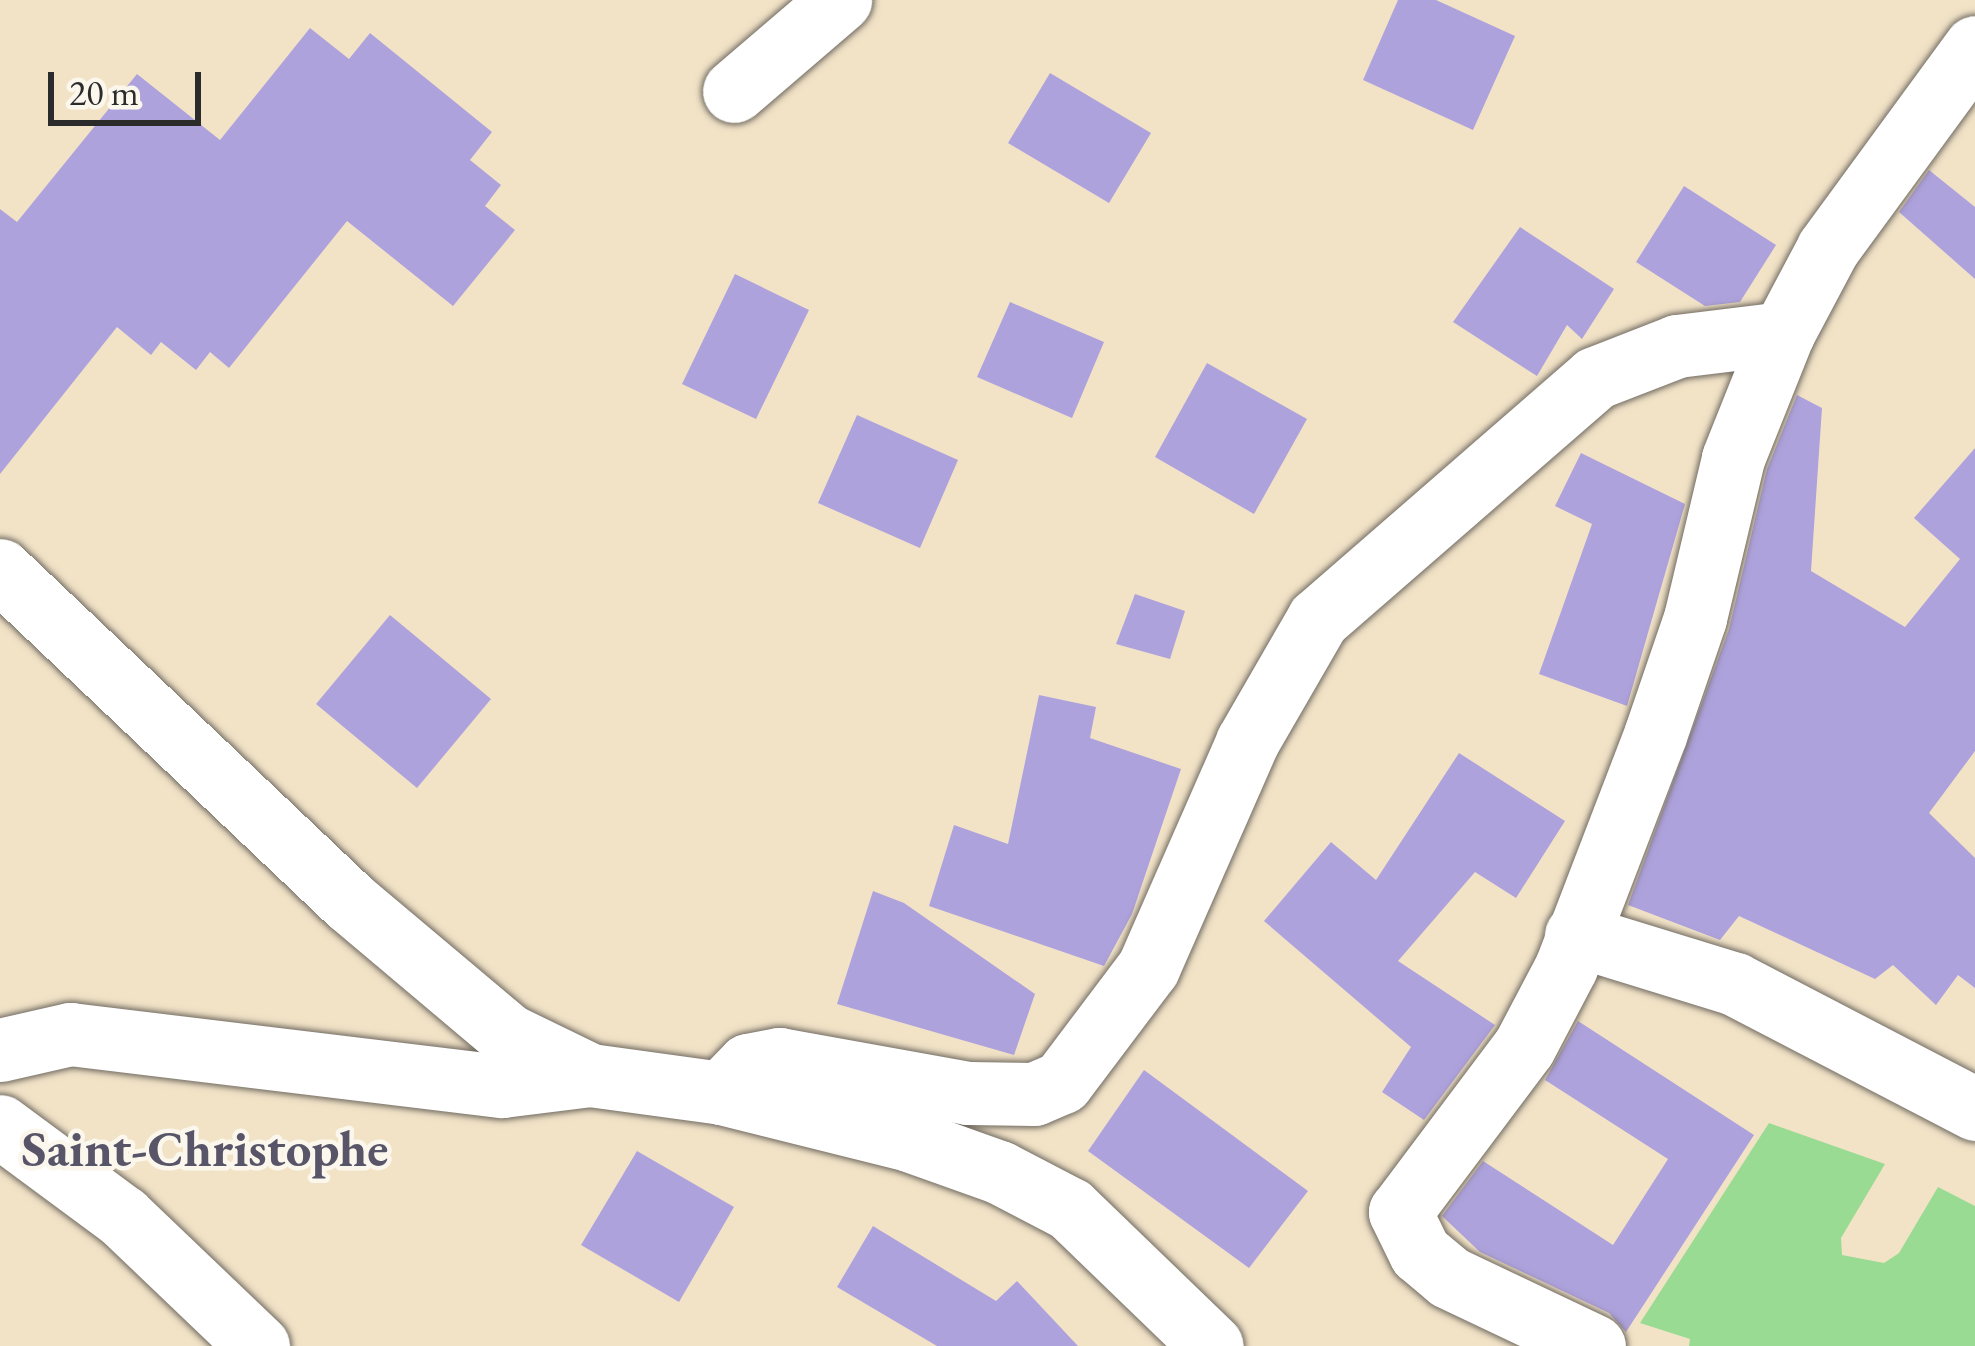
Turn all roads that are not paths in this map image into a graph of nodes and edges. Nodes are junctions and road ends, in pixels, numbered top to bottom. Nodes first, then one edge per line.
1 (840, 0) edge
2 (1970, 0) edge
3 (1975, 25) edge
4 (1975, 47) edge
5 (734, 91) dead end
6 (1783, 333) junction
7 (0, 570) edge
8 (1576, 934) junction
9 (0, 1050) edge
10 (590, 1075) junction
11 (721, 1093) junction
12 (1975, 1109) edge
13 (0, 1126) edge
14 (258, 1346) edge
15 (1212, 1346) edge
16 (1594, 1346) edge

1 - 5 street
2 - 3 street
4 - 6 street
6 - 8 street
6 - 11 street
7 - 10 street
8 - 12 street
8 - 16 street
9 - 10 street
10 - 11 street
11 - 15 street
13 - 14 street

